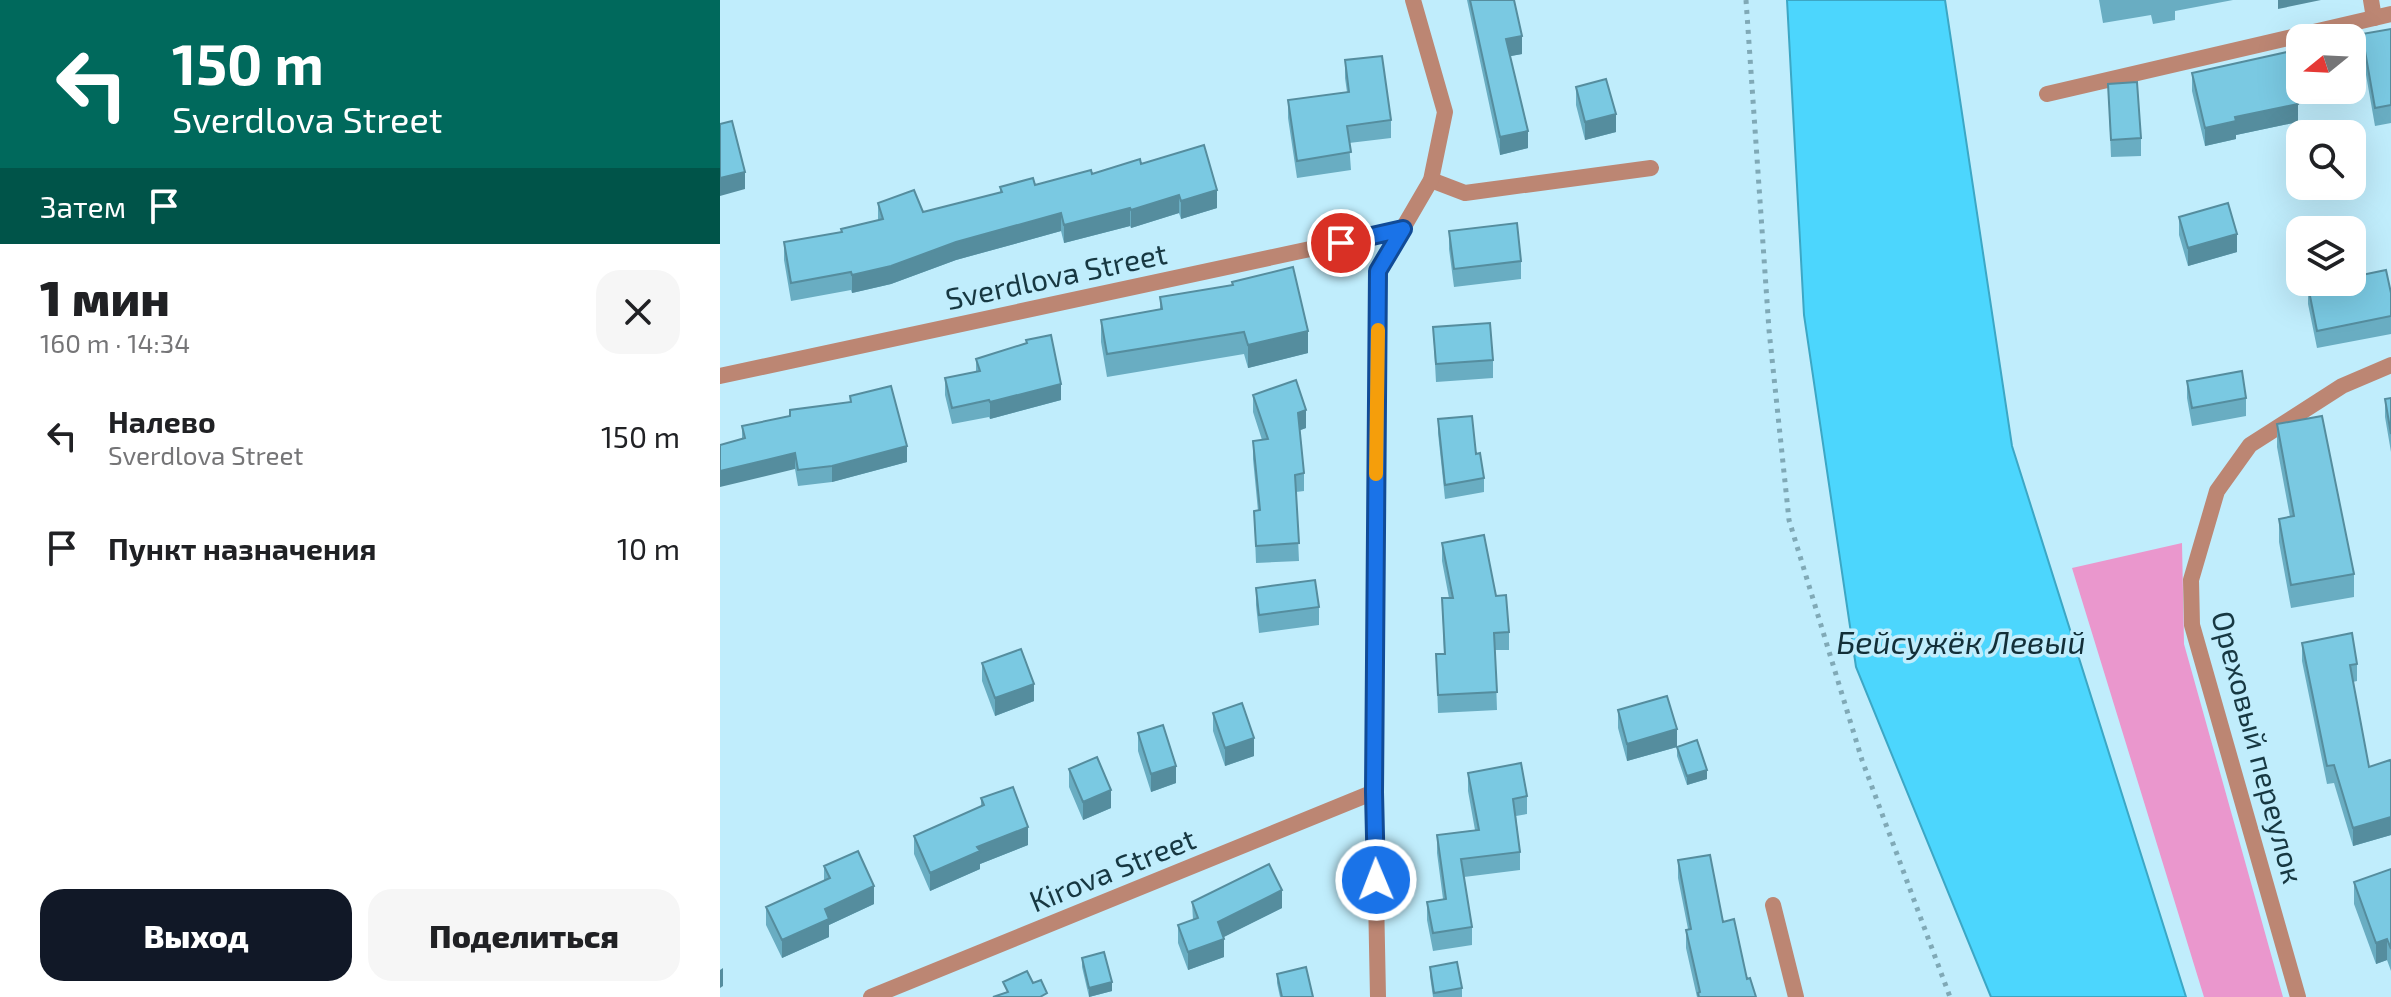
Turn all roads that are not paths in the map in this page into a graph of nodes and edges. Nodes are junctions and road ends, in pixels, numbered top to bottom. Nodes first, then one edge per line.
1 (1413, 0) edge
2 (2371, 0) edge
3 (2383, 16) edge
4 (2047, 94) dead end
5 (1651, 168) dead end
6 (1431, 180) junction
7 (1403, 229) junction
8 (2391, 365) edge
9 (720, 376) edge
10 (1374, 792) junction
11 (1773, 905) dead end
12 (871, 997) edge
13 (1378, 997) edge
14 (1796, 997) edge
15 (2298, 997) edge

1 - 6 street
2 - 3 street
3 - 4 street
5 - 6 street
6 - 7 street
7 - 9 street, Sverdlova Street
7 - 10 street
8 - 15 street, Ореховый переулок
10 - 12 street, Kirova Street
10 - 13 street
11 - 14 street

